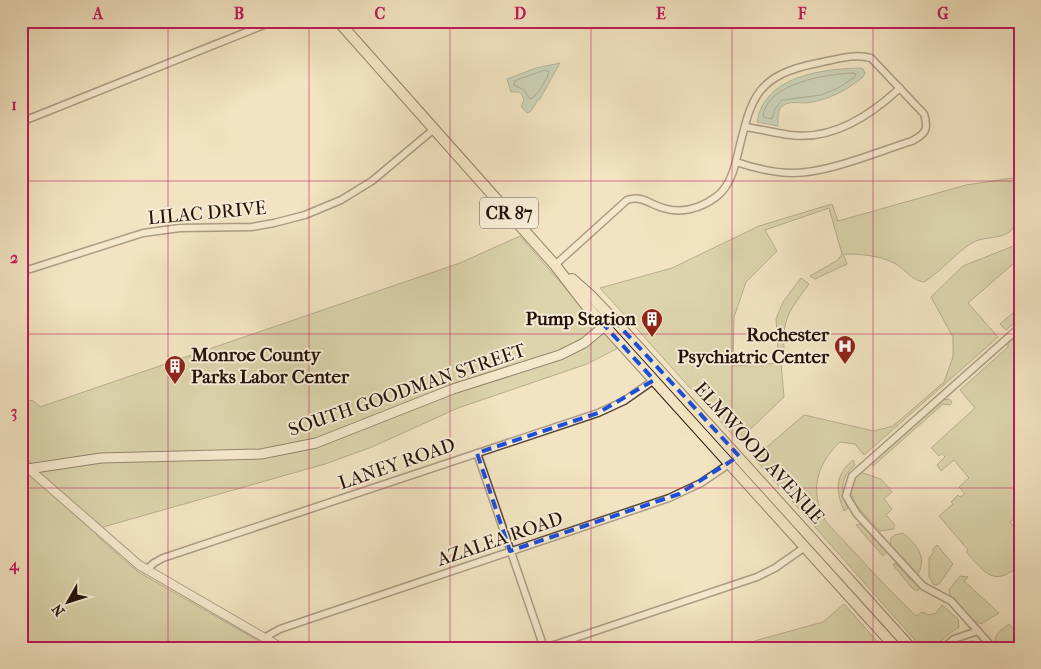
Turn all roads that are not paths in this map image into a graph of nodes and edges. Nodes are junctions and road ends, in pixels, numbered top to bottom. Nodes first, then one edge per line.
1 (274, 21) edge
2 (338, 21) edge
3 (900, 88) junction
4 (21, 122) edge
5 (745, 127) junction
6 (434, 129) junction
7 (736, 162) junction
8 (555, 265) junction
9 (21, 272) edge
10 (609, 322) junction
11 (1020, 327) edge
12 (654, 380) junction
13 (478, 453) junction
14 (738, 456) junction
15 (21, 462) edge
16 (730, 463) junction
17 (26, 470) edge
18 (804, 547) junction
19 (510, 551) junction
20 (146, 570) junction
21 (978, 631) junction
22 (264, 638) junction
23 (282, 648) edge
24 (544, 648) edge
25 (896, 648) edge
26 (911, 648) edge
27 (943, 648) edge
28 (993, 648) edge

1 - 4 street
2 - 6 main road, ELMWOOD AVENUE / CR 87
3 - 5 street
3 - 5 street
3 - 7 street
5 - 7 street
6 - 8 main road, ELMWOOD AVENUE / CR 87
6 - 9 street, LILAC DRIVE
7 - 8 street
8 - 10 main road, ELMWOOD AVENUE
10 - 12 main road, ELMWOOD AVENUE
10 - 14 main road, ELMWOOD AVENUE
10 - 17 main road, SOUTH GOODMAN STREET
11 - 21 street
12 - 13 street, LANEY ROAD
12 - 16 main road, ELMWOOD AVENUE
13 - 19 street
13 - 20 street, LANEY ROAD
14 - 16 street, AZALEA ROAD
14 - 26 main road, ELMWOOD AVENUE
15 - 17 street
16 - 18 main road, ELMWOOD AVENUE
16 - 19 street, AZALEA ROAD
17 - 20 street
18 - 24 street
18 - 25 main road, ELMWOOD AVENUE
19 - 22 street, AZALEA ROAD
19 - 24 street
20 - 22 street
21 - 27 street
21 - 28 street
22 - 23 street

